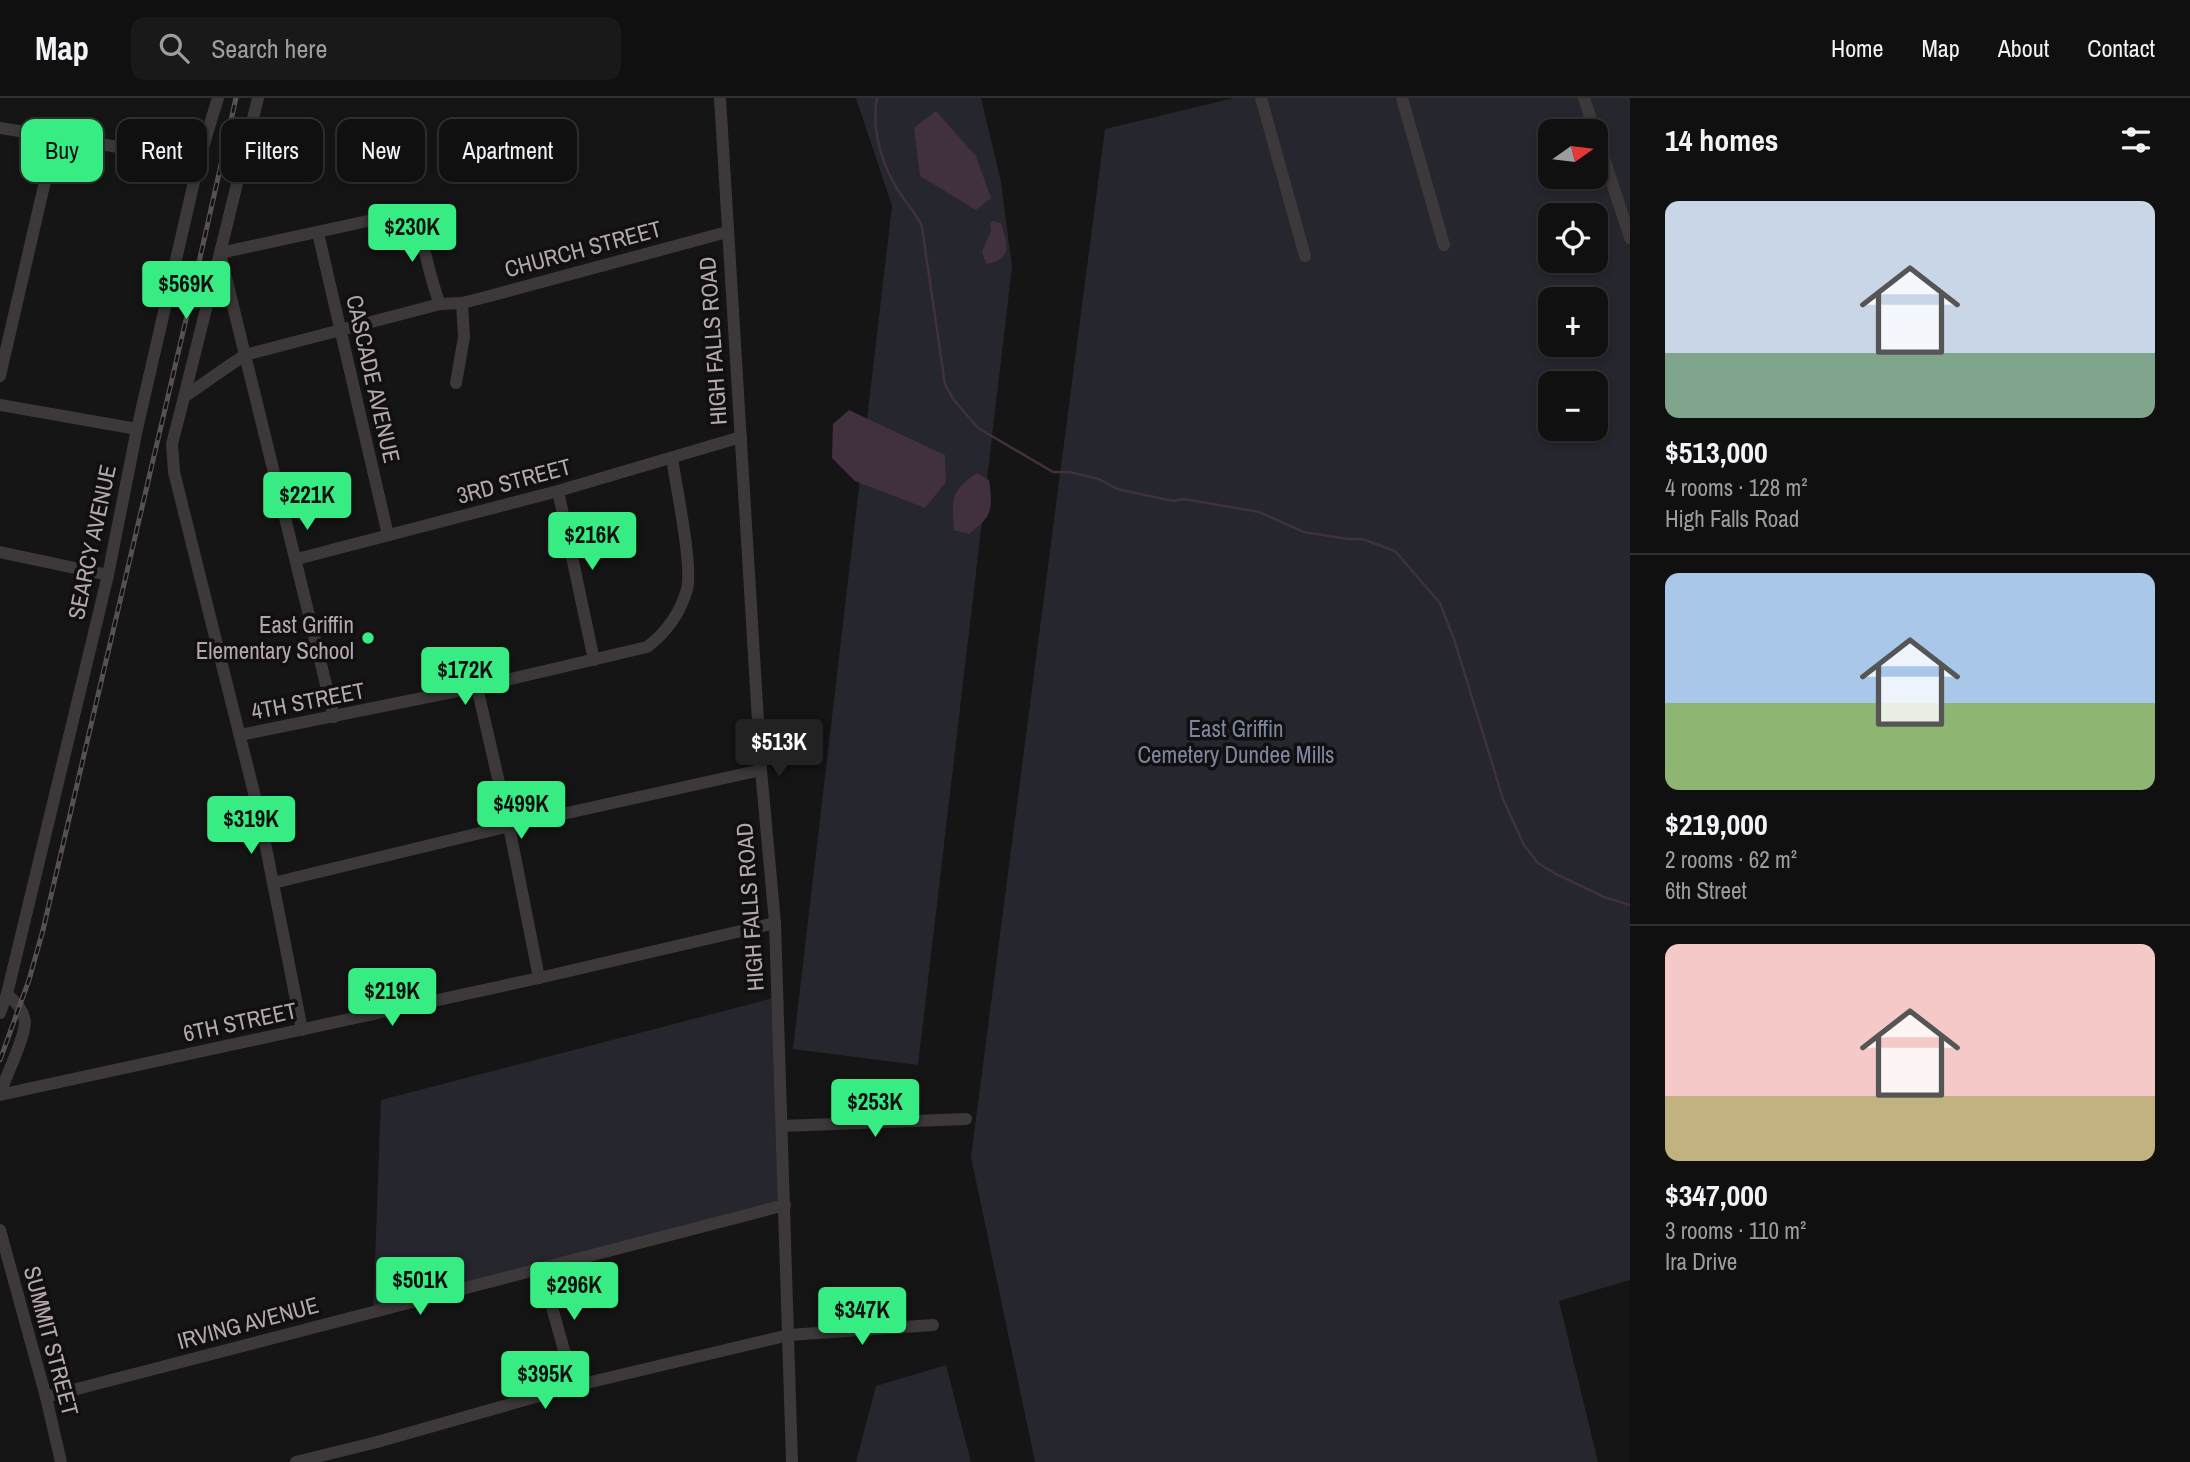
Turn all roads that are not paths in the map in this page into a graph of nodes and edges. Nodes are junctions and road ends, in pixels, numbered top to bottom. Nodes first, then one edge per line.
1 (218, 98) edge
2 (258, 98) edge
3 (720, 98) edge
4 (1261, 98) edge
5 (1402, 98) edge
6 (1584, 98) edge
7 (1591, 119) edge
8 (0, 128) edge
9 (21, 132) edge
10 (207, 134) edge
11 (1608, 169) edge
12 (45, 182) edge
13 (194, 182) edge
14 (727, 232) junction
15 (318, 233) junction
16 (1630, 238) edge
17 (1444, 246) dead end
18 (220, 253) junction
19 (1305, 256) dead end
20 (462, 303) junction
21 (440, 304) junction
22 (339, 330) junction
23 (245, 355) junction
24 (0, 376) edge
25 (456, 383) dead end
26 (184, 397) junction
27 (0, 405) edge
28 (137, 429) junction
29 (741, 438) junction
30 (671, 458) junction
31 (558, 491) junction
32 (388, 535) junction
33 (0, 552) edge
34 (297, 559) junction
35 (108, 575) junction
36 (594, 660) junction
37 (477, 688) junction
38 (334, 718) junction
39 (240, 735) junction
40 (761, 770) junction
41 (509, 826) junction
42 (273, 883) junction
43 (775, 923) junction
44 (539, 978) junction
45 (7, 994) junction
46 (0, 1013) edge
47 (302, 1030) junction
48 (0, 1094) edge
49 (966, 1119) dead end
50 (782, 1126) junction
51 (785, 1205) junction
52 (0, 1230) edge
53 (541, 1268) junction
54 (933, 1325) dead end
55 (789, 1335) junction
56 (574, 1386) junction
57 (46, 1397) junction
58 (61, 1462) edge
59 (296, 1462) edge
60 (792, 1462) edge

1 - 10 street, SEARCY AVENUE
2 - 18 street
3 - 14 street, HIGH FALLS ROAD
4 - 19 street
5 - 17 street
6 - 7 street
8 - 9 street
11 - 16 street
12 - 24 street
13 - 28 street, SEARCY AVENUE
14 - 20 street, CHURCH STREET
14 - 29 street, HIGH FALLS ROAD
15 - 18 street
15 - 21 street
15 - 22 street, CASCADE AVENUE
18 - 23 street
18 - 26 street
20 - 21 street, CHURCH STREET
20 - 25 street
21 - 22 street, CHURCH STREET
22 - 23 street, CHURCH STREET
22 - 32 street, CASCADE AVENUE
23 - 26 street, CHURCH STREET
23 - 34 street
26 - 39 street
27 - 28 street
28 - 35 street, SEARCY AVENUE
29 - 30 street, 3RD STREET
29 - 40 street, HIGH FALLS ROAD
30 - 31 street, 3RD STREET
30 - 36 street, 4TH STREET
31 - 32 street, 3RD STREET
31 - 36 street
32 - 34 street, 3RD STREET
33 - 35 street
34 - 38 street
35 - 45 street, SEARCY AVENUE
36 - 37 street, 4TH STREET
37 - 38 street, 4TH STREET
37 - 41 street
38 - 39 street, 4TH STREET
39 - 42 street
40 - 41 street
40 - 43 street, HIGH FALLS ROAD
41 - 42 street
41 - 44 street
42 - 47 street
43 - 44 street, 6TH STREET
43 - 50 street, HIGH FALLS ROAD
44 - 47 street, 6TH STREET
45 - 46 street, SEARCY AVENUE
45 - 48 street
47 - 48 street, 6TH STREET
49 - 50 street
50 - 51 street, HIGH FALLS ROAD
51 - 53 street, IRVING AVENUE
51 - 55 street, HIGH FALLS ROAD
52 - 57 street, SUMMIT STREET
53 - 56 street
53 - 57 street, IRVING AVENUE
54 - 55 street
55 - 56 street
55 - 60 street, HIGH FALLS ROAD
56 - 59 street
57 - 58 street, SUMMIT STREET

